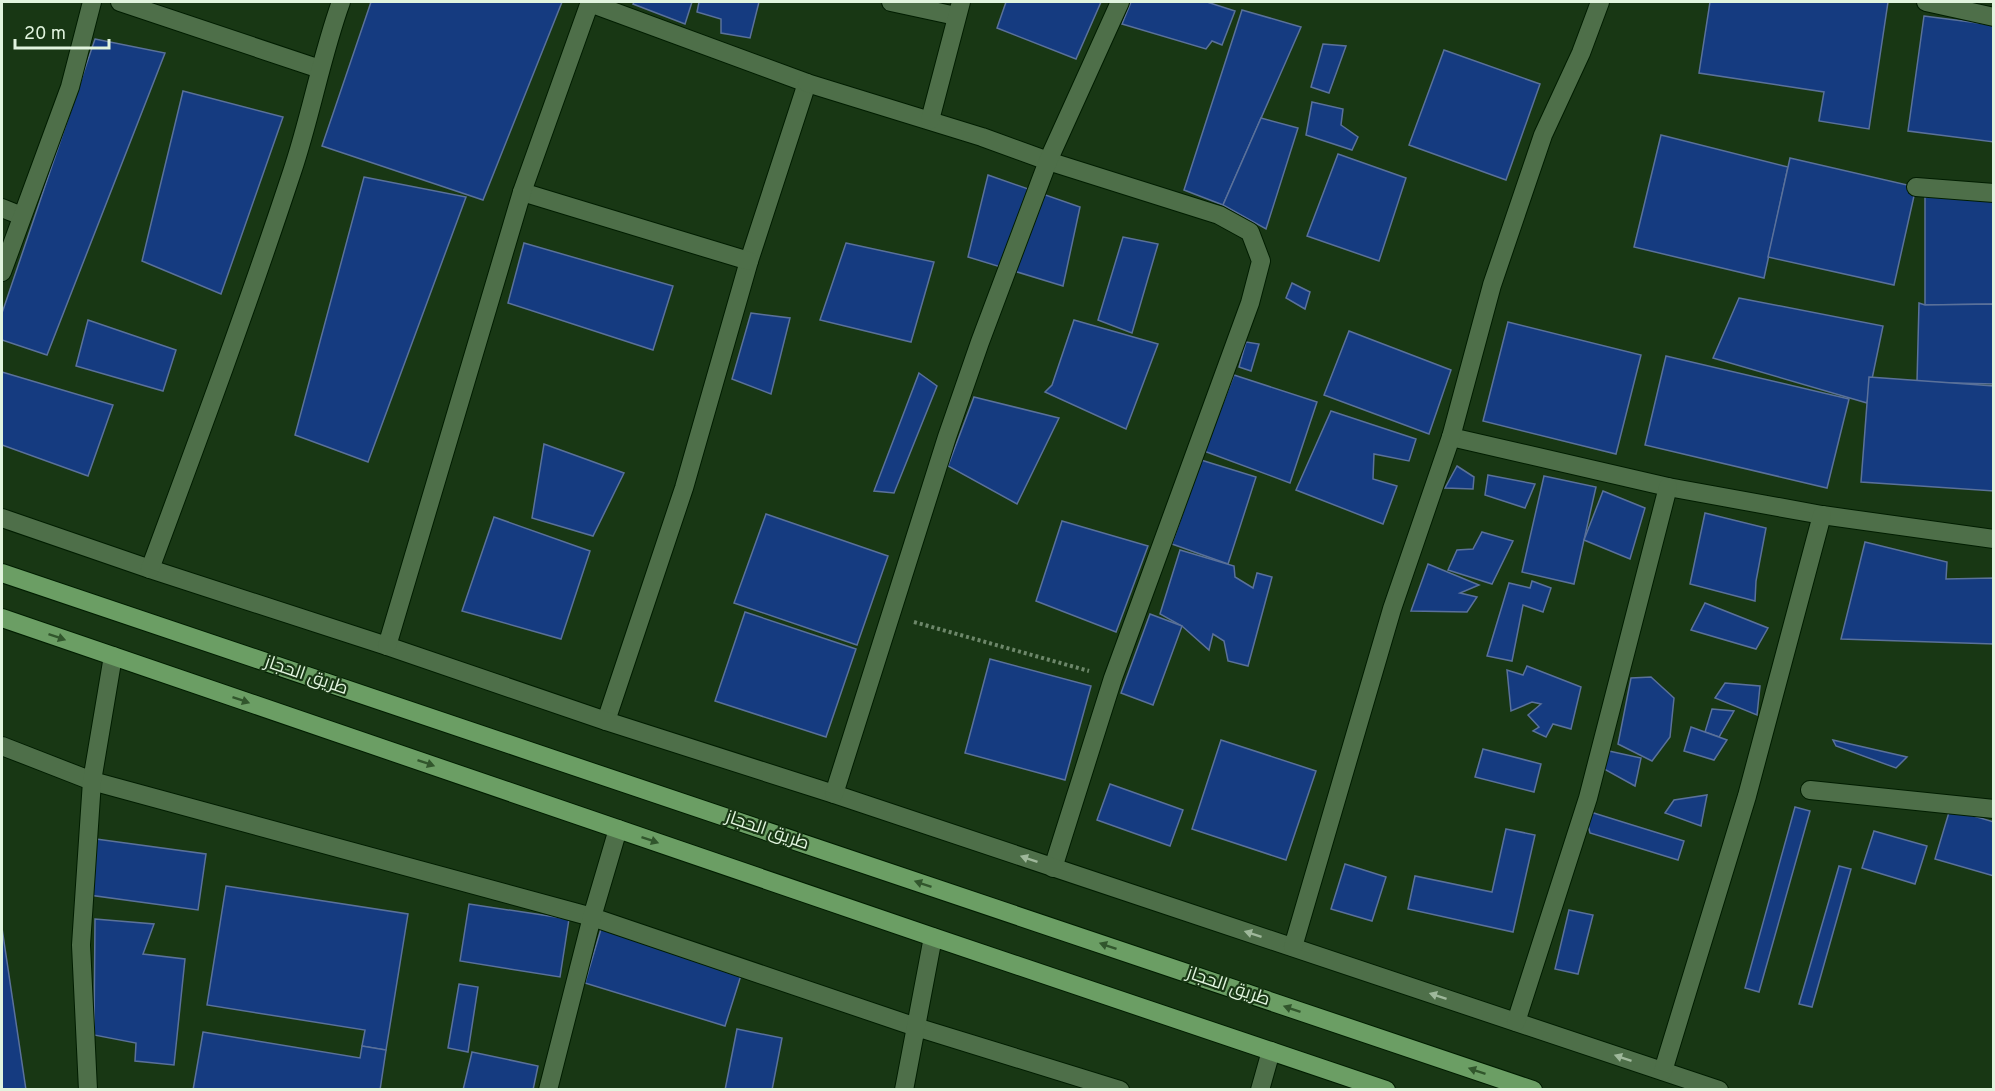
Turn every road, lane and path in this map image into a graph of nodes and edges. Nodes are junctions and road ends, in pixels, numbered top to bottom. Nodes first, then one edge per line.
1 (92, 2) edge
2 (120, 2) edge
3 (341, 2) edge
4 (590, 2) edge
5 (891, 2) edge
6 (1120, 2) edge
7 (1600, 2) edge
8 (1926, 2) edge
9 (959, 9) edge
10 (1994, 17) edge
11 (320, 69) junction
12 (807, 83) junction
13 (930, 120) junction
14 (1048, 161) junction
15 (1916, 187) dead end
16 (522, 192) junction
17 (1994, 193) edge
18 (2, 208) edge
19 (22, 216) junction
20 (749, 261) junction
21 (2, 272) edge
22 (1450, 437) junction
23 (1668, 487) junction
24 (1822, 515) junction
25 (2, 518) edge
26 (1994, 539) edge
27 (150, 569) junction
28 (2, 573) edge
29 (892, 615) junction
30 (2, 618) edge
31 (387, 646) junction
32 (113, 656) junction
33 (1113, 678) junction
34 (606, 722) junction
35 (2, 746) edge
36 (92, 781) junction
37 (1810, 790) dead end
38 (834, 794) junction
39 (1994, 809) edge
40 (618, 829) junction
41 (1053, 868) junction
42 (592, 917) junction
43 (933, 937) junction
44 (1293, 947) junction
45 (1516, 1022) junction
46 (916, 1027) junction
47 (1270, 1051) junction
48 (1663, 1071) junction
49 (88, 1089) edge
50 (548, 1089) edge
51 (904, 1089) edge
52 (1120, 1089) edge
53 (1260, 1089) edge
54 (1386, 1089) edge
55 (1533, 1089) edge
56 (1719, 1089) edge

1 - 19 street
2 - 11 street
3 - 11 street
4 - 12 street
4 - 16 street
5 - 9 street
6 - 14 street
7 - 22 street
8 - 10 street
9 - 13 street
11 - 27 street
12 - 13 street
12 - 20 street
13 - 14 street
14 - 29 street
14 - 33 street
15 - 17 street
16 - 20 street
16 - 31 street
18 - 19 street
19 - 21 street
20 - 34 street
22 - 23 street
22 - 44 street
23 - 24 street
23 - 45 street
24 - 26 street
24 - 48 street
25 - 27 street
27 - 31 street
55 -> 28 main road, طريق الحجاز
29 - 33 path
29 - 38 street
30 -> 32 main road
31 - 34 street
32 - 36 street
32 -> 40 main road
33 - 41 street
34 - 38 street
35 - 36 street
36 - 42 street
36 - 49 street
37 - 39 street
41 -> 38 street
40 - 42 street
40 -> 43 main road
44 -> 41 street
42 - 46 street
42 - 50 street
43 - 46 street
43 - 47 main road
45 -> 44 street
48 -> 45 street
46 - 51 street
46 - 52 street
47 - 53 street
47 - 54 main road
48 - 56 street

